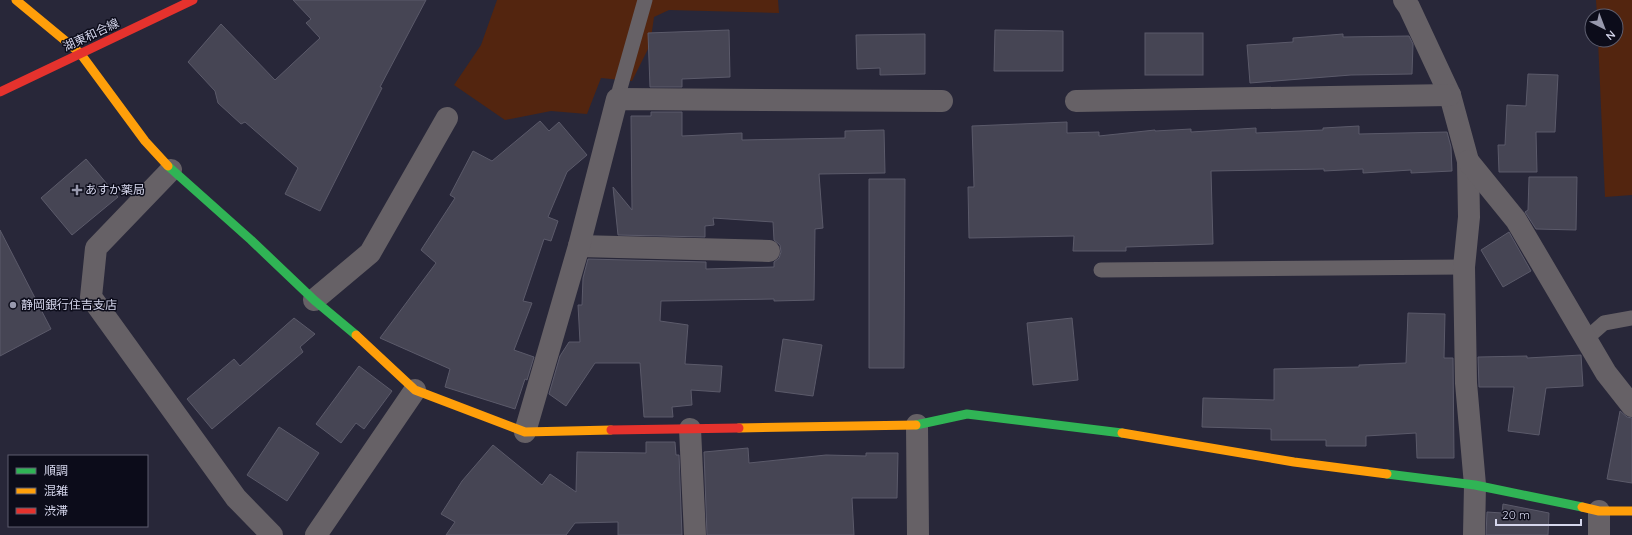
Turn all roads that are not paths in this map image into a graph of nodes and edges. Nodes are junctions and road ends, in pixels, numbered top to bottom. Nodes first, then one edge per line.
1 (16, 0) edge
2 (193, 0) edge
3 (645, 0) edge
4 (1404, 0) edge
5 (163, 8) edge
6 (80, 53) junction
7 (0, 92) edge
8 (1450, 95) junction
9 (617, 99) junction
10 (942, 101) dead end
11 (1076, 101) dead end
12 (447, 118) dead end
13 (1468, 162) junction
14 (171, 170) junction
15 (579, 246) junction
16 (769, 251) dead end
17 (1464, 267) junction
18 (1101, 270) dead end
19 (314, 300) junction
20 (1632, 318) edge
21 (1587, 338) junction
22 (415, 390) junction
23 (1632, 406) edge
24 (917, 425) junction
25 (690, 429) junction
26 (525, 432) junction
27 (1475, 485) junction
28 (1599, 511) junction
29 (1632, 511) edge
30 (272, 535) edge
31 (316, 535) edge
32 (695, 535) edge
33 (918, 535) edge
34 (1474, 535) edge
35 (1599, 535) edge

1 - 6 street
2 - 5 street, 湖東和合線
3 - 9 lane
4 - 8 street
5 - 6 street, 湖東和合線
6 - 7 street, 湖東和合線
6 - 14 street
8 - 11 street
8 - 13 street
9 - 10 street
9 - 15 street
12 - 19 street
13 - 17 street
13 - 21 street
14 - 19 street
14 - 30 street
15 - 16 street
15 - 26 street
17 - 18 lane
17 - 27 street
19 - 22 street
20 - 21 lane
21 - 23 street
22 - 26 street
22 - 31 street
24 - 25 street
24 - 27 street
24 - 33 street
25 - 26 street
25 - 32 street
27 - 28 street
27 - 34 street
28 - 29 street
28 - 35 street

